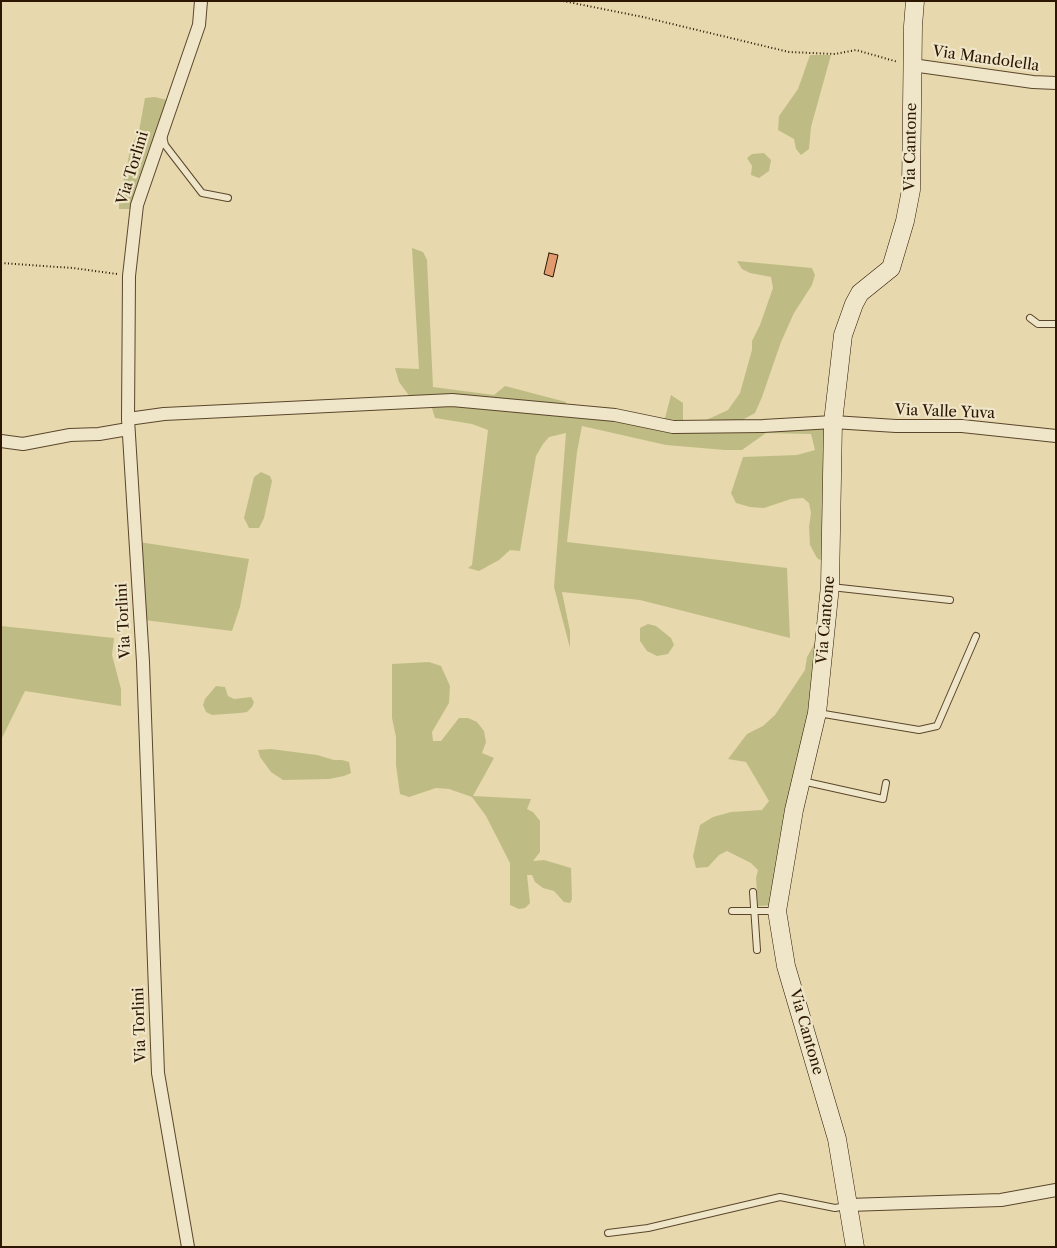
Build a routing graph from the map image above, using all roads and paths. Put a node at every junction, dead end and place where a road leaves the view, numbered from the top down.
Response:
1 (201, 1) edge
2 (563, 1) edge
3 (915, 1) edge
4 (912, 65) junction
5 (1056, 83) edge
6 (162, 131) junction
7 (228, 198) dead end
8 (1, 263) edge
9 (129, 276) junction
10 (1030, 318) dead end
11 (1056, 324) edge
12 (834, 422) junction
13 (128, 424) junction
14 (1056, 436) edge
15 (1, 441) edge
16 (830, 586) junction
17 (950, 600) dead end
18 (976, 636) dead end
19 (817, 713) junction
20 (801, 781) junction
21 (886, 784) dead end
22 (754, 892) dead end
23 (732, 911) dead end
24 (754, 911) junction
25 (777, 911) junction
26 (757, 950) dead end
27 (1056, 1190) edge
28 (848, 1206) junction
29 (608, 1233) dead end
30 (188, 1247) edge
31 (854, 1247) edge

1 - 6 street, Via Torlini
2 - 4 path
3 - 4 main road, Via Cantone
4 - 5 street, Via Mandolella
4 - 12 main road, Via Cantone
6 - 7 lane
6 - 9 street, Via Torlini
8 - 9 path
9 - 13 street, Via Torlini
10 - 11 lane
12 - 13 street, Via Valle Yuva
12 - 14 street, Via Valle Yuva
12 - 16 main road, Via Cantone
13 - 15 street, Via Valle Yuva
13 - 30 street, Via Torlini
16 - 17 lane
16 - 19 main road, Via Cantone
18 - 19 lane
19 - 20 main road, Via Cantone
20 - 21 lane
20 - 25 main road, Via Cantone
22 - 24 lane
23 - 24 lane
24 - 25 lane
24 - 26 lane
25 - 28 main road, Via Cantone
27 - 28 street
28 - 29 lane
28 - 31 main road, Via Cantone

